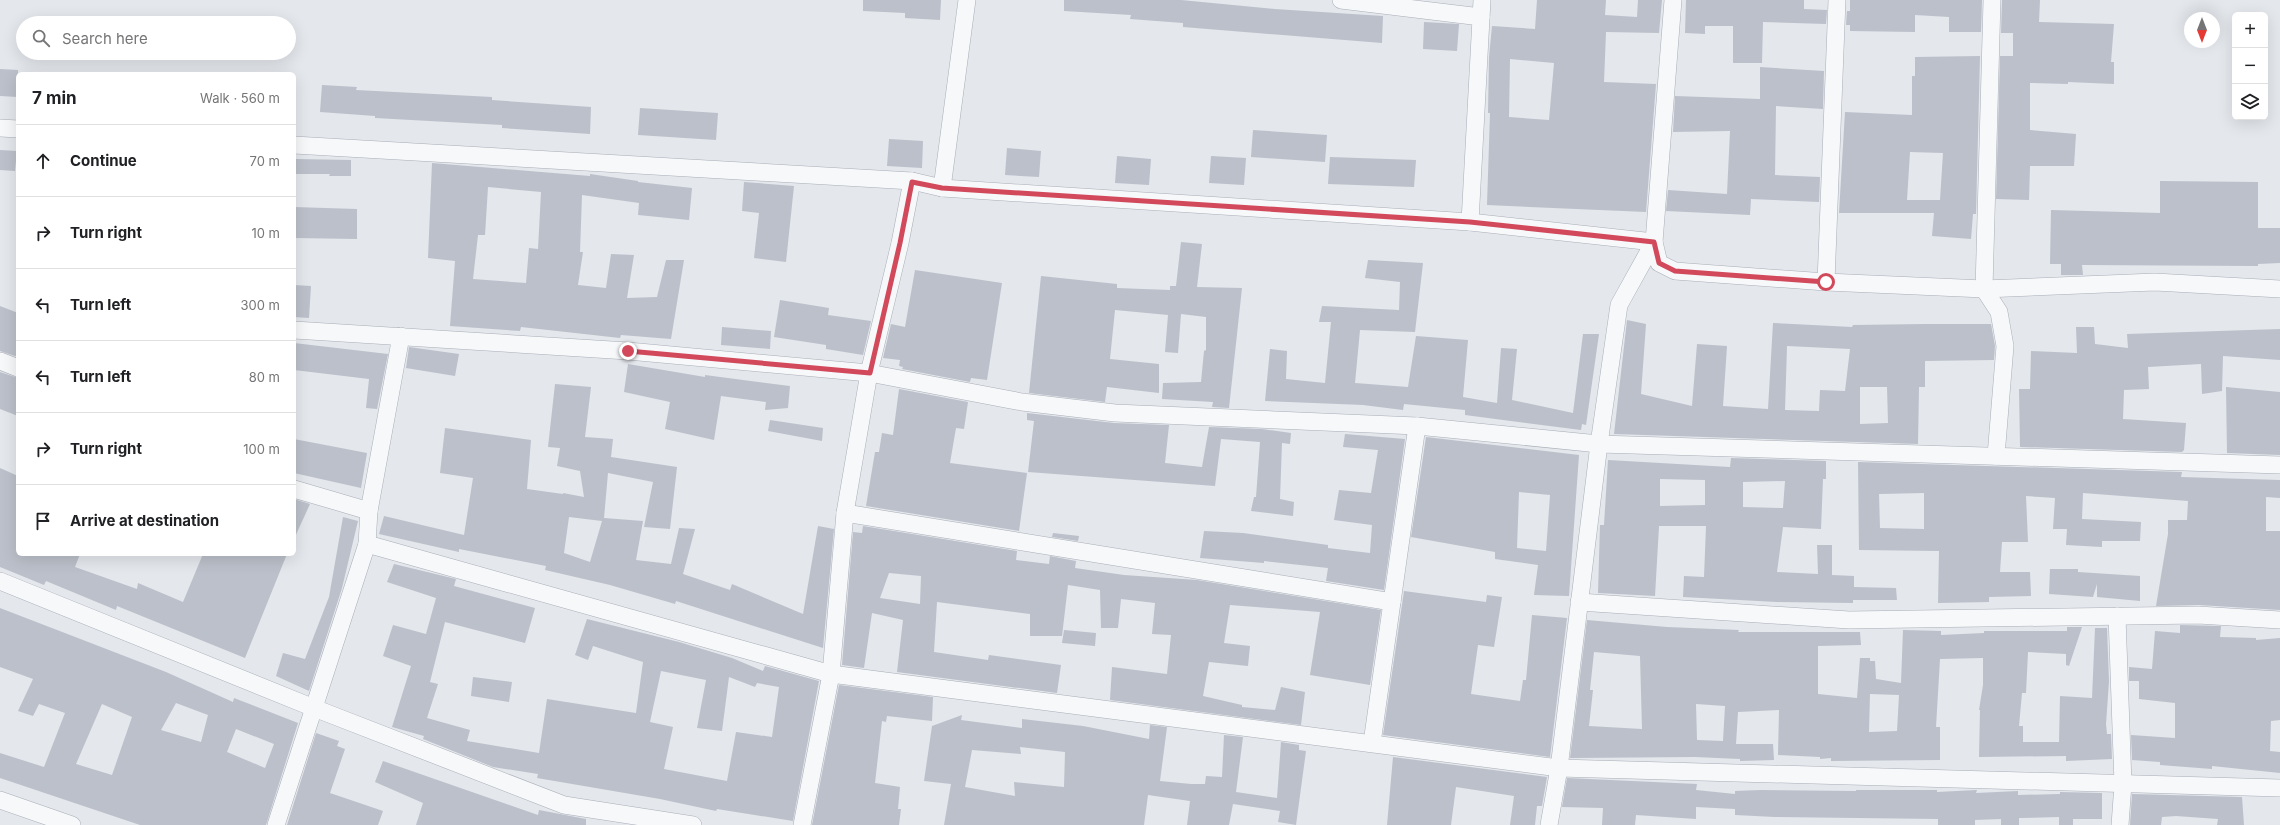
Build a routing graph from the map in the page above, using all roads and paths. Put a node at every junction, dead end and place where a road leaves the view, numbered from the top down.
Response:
1 (967, 0) edge
2 (1341, 0) edge
3 (1673, 0) edge
4 (1837, 0) edge
5 (1992, 0) edge
6 (1481, 8) edge
7 (0, 128) edge
8 (16, 129) edge
9 (296, 145) edge
10 (912, 182) junction
11 (942, 188) junction
12 (1470, 222) junction
13 (1654, 242) junction
14 (1826, 282) junction
15 (1984, 289) junction
16 (2280, 289) edge
17 (296, 330) edge
18 (401, 336) junction
19 (0, 361) edge
20 (16, 367) edge
21 (870, 373) junction
22 (1416, 426) junction
23 (1598, 444) junction
24 (1996, 456) junction
25 (2280, 465) edge
26 (296, 489) edge
27 (369, 511) junction
28 (845, 513) junction
29 (367, 544) junction
30 (0, 580) edge
31 (1392, 602) junction
32 (1579, 602) junction
33 (2117, 616) junction
34 (2280, 620) edge
35 (831, 674) junction
36 (314, 708) junction
37 (1372, 743) junction
38 (1559, 768) junction
39 (2123, 784) junction
40 (2280, 788) edge
41 (0, 800) edge
42 (72, 825) edge
43 (276, 825) edge
44 (693, 825) edge
45 (802, 825) edge
46 (1549, 825) edge
47 (2120, 825) edge

1 - 11 street
2 - 6 street
3 - 13 street
4 - 14 street
5 - 15 street
6 - 12 street
7 - 8 street
9 - 10 street
10 - 11 street
10 - 21 street
11 - 12 street
12 - 13 street
13 - 14 street
13 - 23 street
14 - 15 street
15 - 16 street
15 - 24 street
17 - 18 street
18 - 21 street
18 - 27 street
19 - 20 street
21 - 22 street
21 - 28 street
22 - 23 street
22 - 31 street
23 - 24 street
23 - 32 street
24 - 25 street
26 - 27 street
27 - 29 street
28 - 31 street
28 - 35 street
29 - 35 street
29 - 36 street
30 - 36 street
31 - 37 street
32 - 33 street
32 - 38 street
33 - 34 street
33 - 39 street
35 - 37 street
35 - 45 street
36 - 43 street
36 - 44 street
37 - 38 street
38 - 39 street
38 - 46 street
39 - 40 street
39 - 47 street
41 - 42 street

